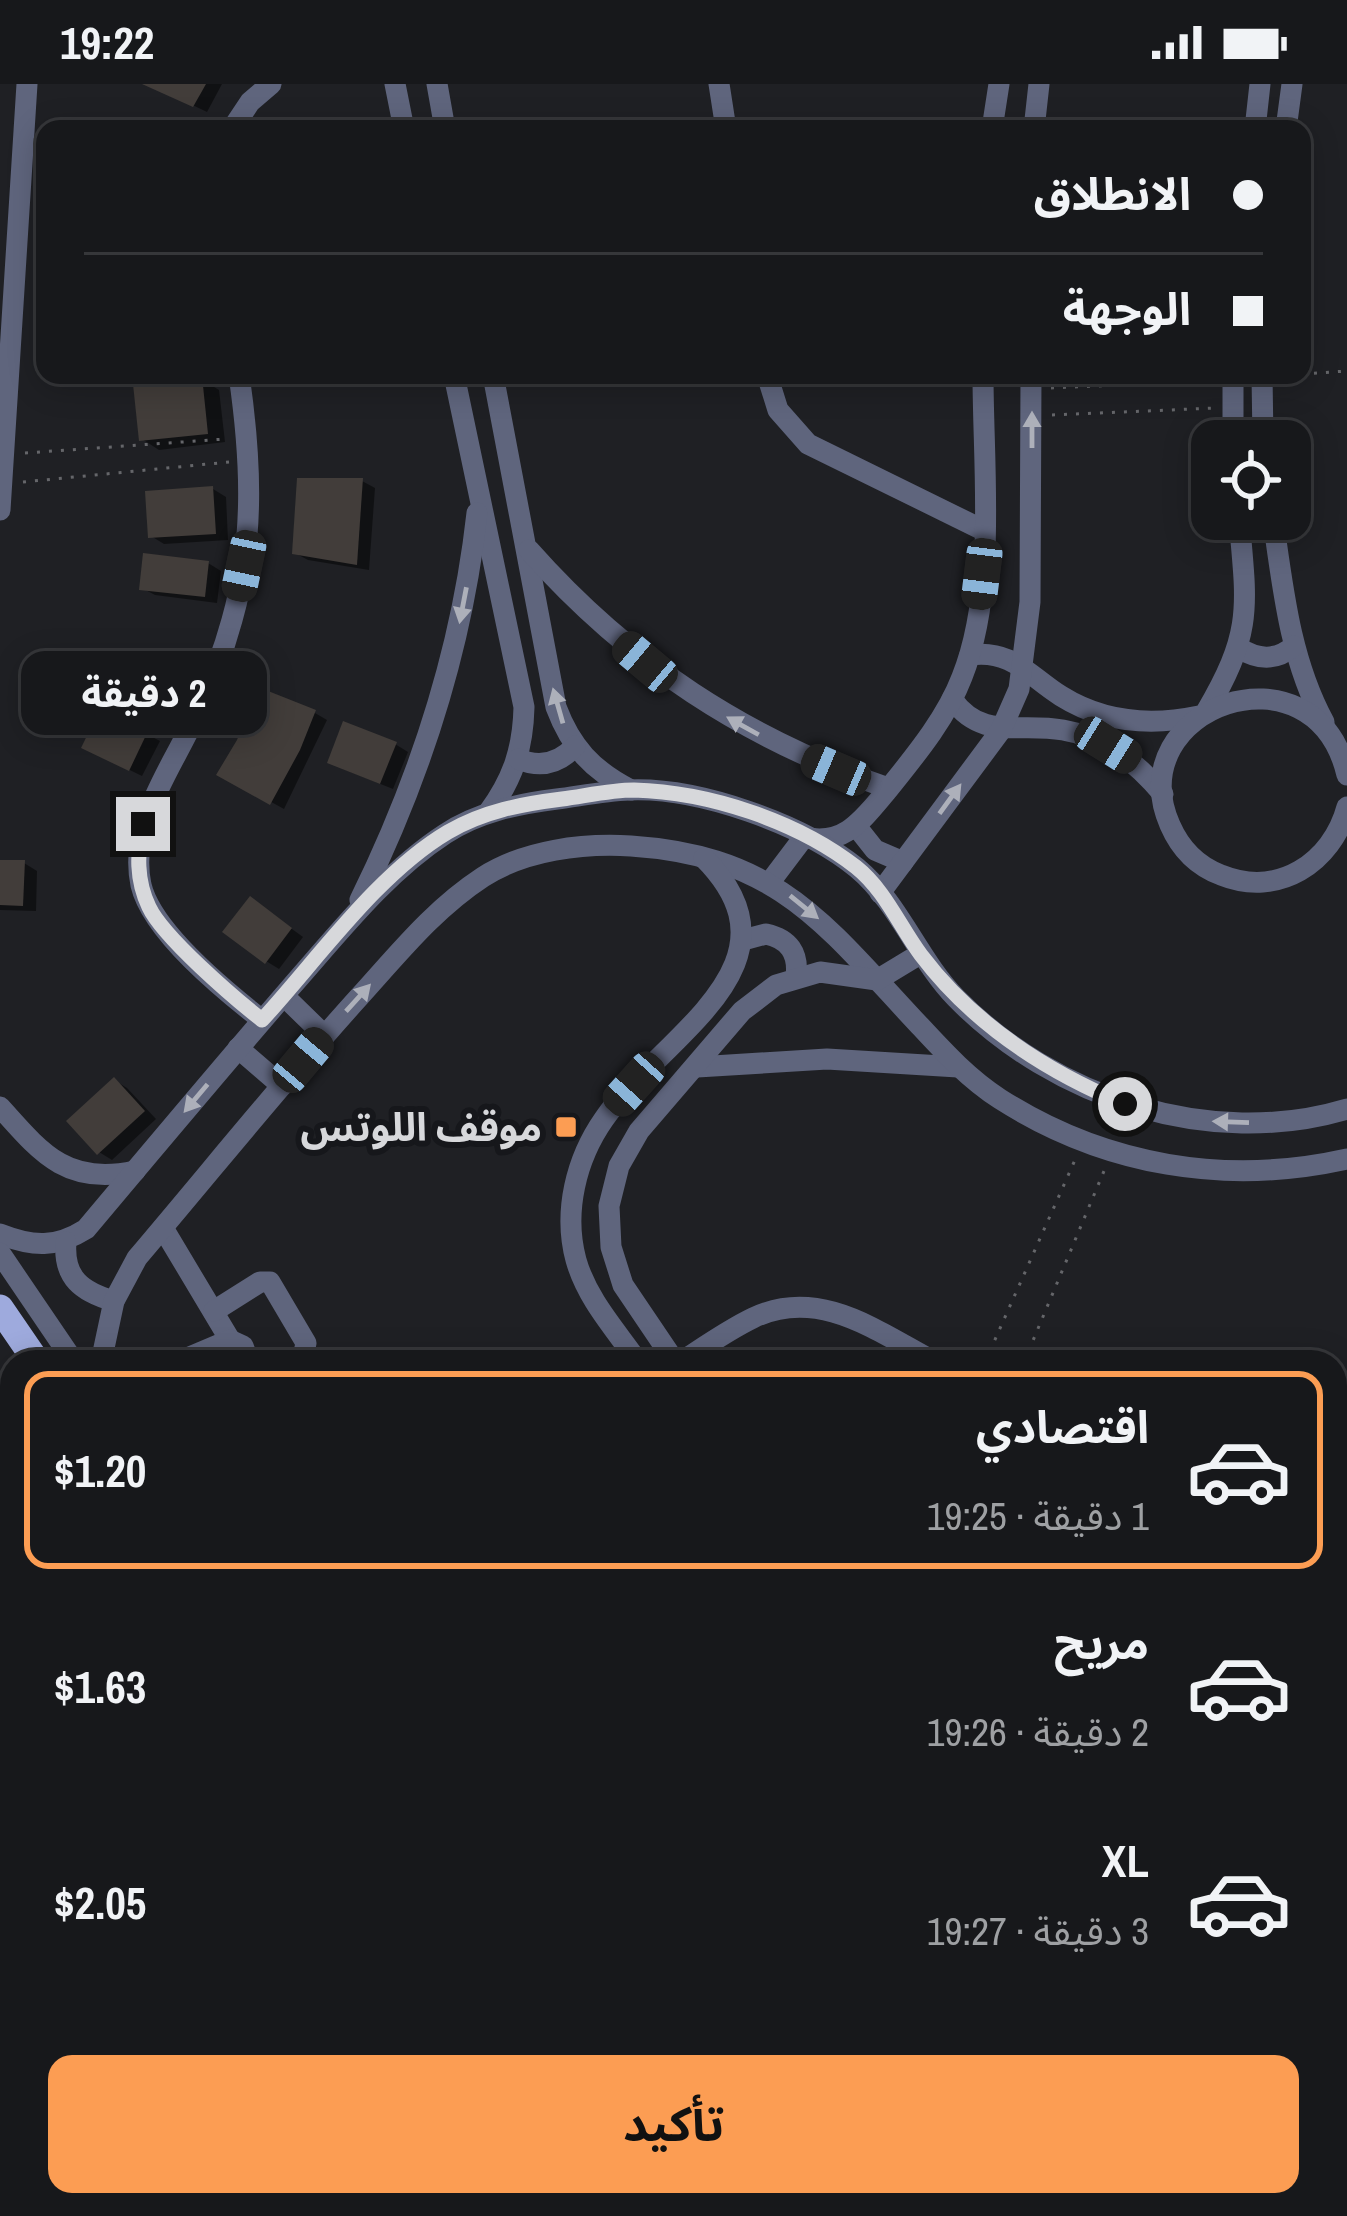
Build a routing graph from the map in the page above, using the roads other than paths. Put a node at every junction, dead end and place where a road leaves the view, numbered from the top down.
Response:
1 (27, 84) edge
2 (271, 84) edge
3 (395, 84) edge
4 (437, 84) edge
5 (719, 84) edge
6 (999, 84) edge
7 (1039, 84) edge
8 (1260, 84) edge
9 (1292, 84) edge
10 (238, 120) edge
11 (402, 120) edge
12 (443, 120) edge
13 (725, 120) edge
14 (993, 120) edge
15 (1035, 120) edge
16 (1256, 120) edge
17 (1287, 120) edge
18 (11, 161) edge
19 (240, 384) edge
20 (456, 384) edge
21 (495, 384) edge
22 (770, 384) edge
23 (983, 384) edge
24 (1031, 384) edge
25 (1233, 384) edge
26 (1262, 384) edge
27 (1233, 420) edge
28 (1263, 420) edge
29 (480, 489) junction
30 (0, 510) edge
31 (983, 530) junction
32 (1241, 540) edge
33 (1276, 540) edge
34 (527, 548) junction
35 (1294, 646) junction
36 (1239, 648) junction
37 (970, 655) junction
38 (1023, 665) junction
39 (952, 699) junction
40 (1203, 714) junction
41 (1000, 730) junction
42 (1333, 739) junction
43 (574, 746) junction
44 (518, 759) junction
45 (1347, 775) edge
46 (888, 788) junction
47 (632, 790) junction
48 (1163, 794) junction
49 (1347, 807) edge
50 (488, 813) junction
51 (856, 826) junction
52 (804, 837) junction
53 (701, 855) junction
54 (903, 862) junction
55 (770, 882) junction
56 (880, 893) junction
57 (350, 919) junction
58 (743, 940) junction
59 (920, 954) junction
60 (796, 976) junction
61 (877, 980) junction
62 (284, 996) junction
63 (262, 1020) junction
64 (324, 1035) junction
65 (238, 1048) junction
66 (697, 1067) junction
67 (958, 1067) junction
68 (282, 1086) junction
69 (0, 1107) edge
70 (1347, 1109) edge
71 (1347, 1159) edge
72 (135, 1171) junction
73 (163, 1228) junction
74 (0, 1234) edge
75 (65, 1242) junction
76 (0, 1253) edge
77 (114, 1301) junction
78 (0, 1308) edge
79 (214, 1311) junction
80 (230, 1340) junction
81 (29, 1350) edge
82 (66, 1350) edge
83 (104, 1350) edge
84 (206, 1350) edge
85 (244, 1350) edge
86 (305, 1350) edge
87 (629, 1350) edge
88 (669, 1350) edge
89 (698, 1350) edge
90 (912, 1350) edge

1 - 18 street
2 - 10 street
3 - 11 street
4 - 12 street
5 - 13 street
6 - 14 street
7 - 15 street
8 - 16 street
9 - 17 street
18 - 30 street
19 - 63 street
20 - 29 street
21 - 34 street
22 - 31 street
23 - 31 street
38 -> 24 street
25 - 27 street
26 - 28 street
29 - 44 street
29 -> 57 street
31 - 37 street
32 - 36 street
33 - 35 street
43 -> 34 street
46 -> 34 street
35 - 36 street
35 - 42 street
36 - 40 street
37 - 38 street
37 - 39 street
38 - 40 street
38 - 41 street
39 - 41 street
39 - 46 street
40 - 42 street
40 - 48 street
41 - 48 street
54 -> 41 street
42 - 45 street
43 - 44 street
43 - 47 street
44 - 50 street
46 - 51 street
47 - 50 street
47 - 52 street
48 - 49 street
50 - 57 street
51 - 52 street
51 - 54 street
52 - 55 street
52 - 56 street
53 - 55 street
53 - 58 street
64 -> 53 street
54 - 56 street
55 -> 61 street
56 - 59 street
57 - 62 street
58 - 60 street
58 - 87 street
59 - 61 street
70 -> 59 street
60 - 61 street
60 - 66 street
61 - 67 street
62 - 63 street
62 - 64 street
63 - 65 street
64 - 68 street
65 - 68 street
65 -> 72 street
66 - 67 street
66 - 88 street
67 - 71 street
68 - 73 street
69 - 72 street
72 - 75 street
73 - 77 street
73 - 79 street
74 - 75 street
75 - 77 street
76 - 82 street
77 - 83 street
78 - 81 main road
79 - 80 street
79 - 86 street
80 - 84 street
80 - 85 street
89 - 90 street

